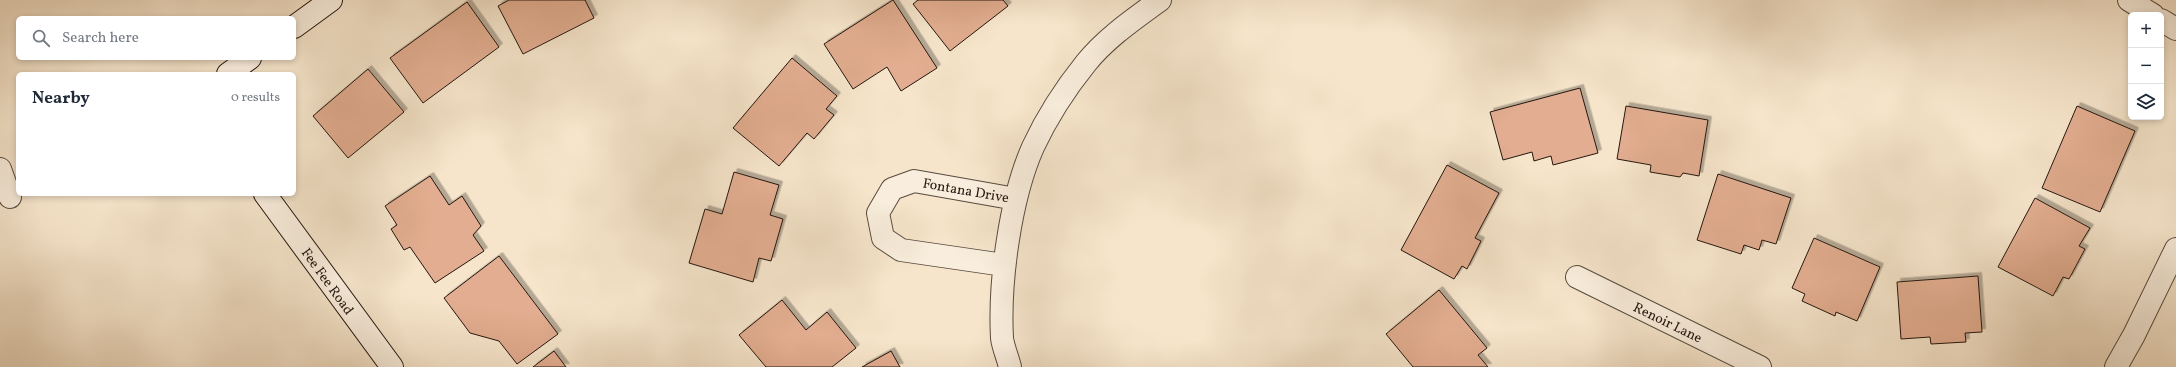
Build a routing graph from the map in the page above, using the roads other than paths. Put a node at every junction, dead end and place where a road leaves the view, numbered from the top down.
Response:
1 (331, 0) edge
2 (1160, 0) edge
3 (2129, 0) edge
4 (2148, 12) edge
5 (2164, 22) edge
6 (296, 25) edge
7 (2176, 29) edge
8 (247, 60) edge
9 (231, 72) edge
10 (0, 169) edge
11 (266, 196) edge
12 (9, 197) edge
13 (1016, 199) junction
14 (2176, 249) edge
15 (1004, 265) junction
16 (1577, 277) dead end
17 (392, 367) edge
18 (1010, 367) edge
19 (1760, 367) edge
20 (2116, 367) edge

1 - 6 street
2 - 13 street, Fontana Drive
3 - 4 street
5 - 7 street
8 - 9 street
10 - 12 street
11 - 17 street, Fee Fee Road
13 - 15 street
13 - 15 street, Fontana Drive
14 - 20 street
15 - 18 street
16 - 19 street, Renoir Lane

